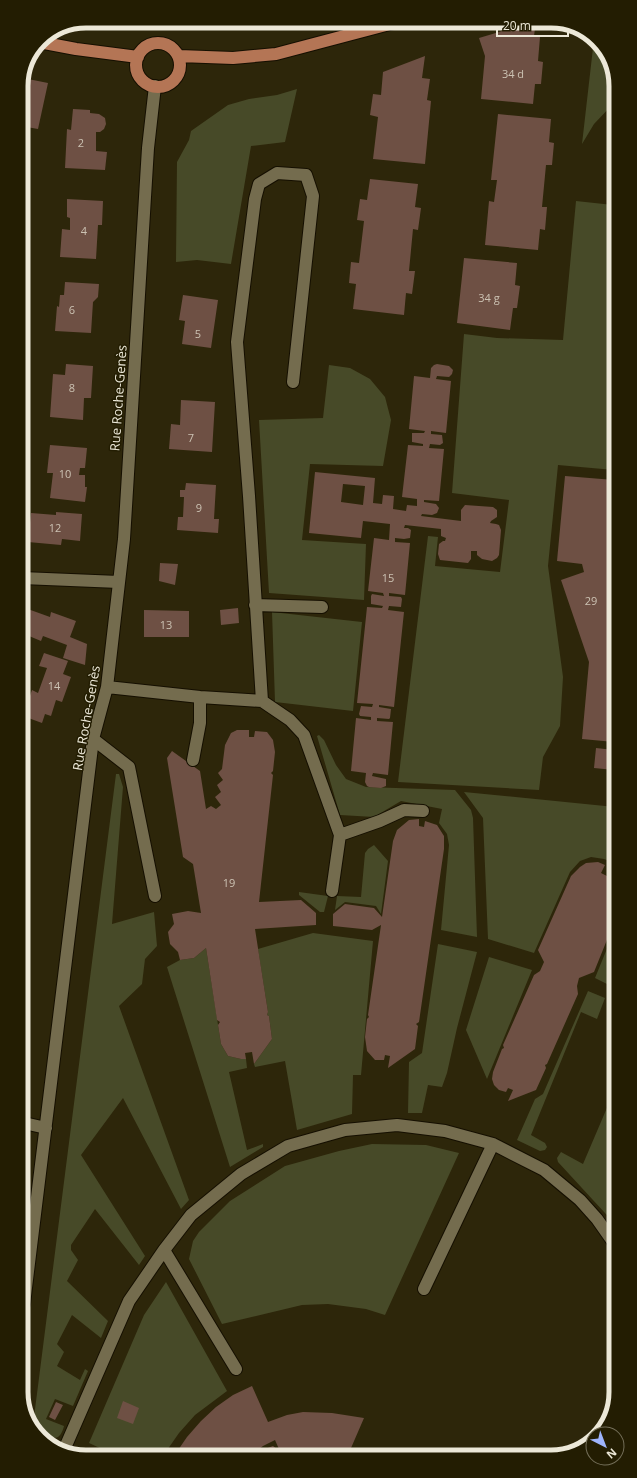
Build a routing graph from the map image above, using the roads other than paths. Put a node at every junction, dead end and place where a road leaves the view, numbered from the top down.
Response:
1 (374, 28) edge
2 (47, 43) edge
3 (179, 56) junction
4 (138, 57) junction
5 (155, 86) junction
6 (293, 382) dead end
7 (28, 578) edge
8 (119, 582) junction
9 (255, 605) junction
10 (322, 607) dead end
11 (107, 687) junction
12 (200, 696) junction
13 (262, 701) junction
14 (94, 739) junction
15 (193, 760) dead end
16 (423, 811) dead end
17 (340, 835) junction
18 (332, 891) dead end
19 (154, 896) dead end
20 (28, 1124) edge
21 (46, 1128) junction
22 (493, 1144) junction
23 (609, 1236) edge
24 (164, 1250) junction
25 (28, 1272) edge
26 (424, 1289) dead end
27 (236, 1369) dead end
28 (66, 1446) edge

1 - 3 main road
2 - 4 main road
3 - 4 main road
3 - 5 main road
4 - 5 main road
5 - 8 street, Rue Roche-Genès
6 - 9 street
7 - 8 street
8 - 11 street, Rue Roche-Genès
9 - 10 street
9 - 13 street
11 - 12 street
11 - 14 street, Rue Roche-Genès
12 - 13 street
12 - 15 street
13 - 17 street
14 - 19 street
14 - 21 street, Rue Roche-Genès
16 - 17 street
17 - 18 street
20 - 21 street
21 - 25 street, Rue Roche-Genès
22 - 23 street
22 - 24 street
22 - 26 street
24 - 27 street
24 - 28 street

